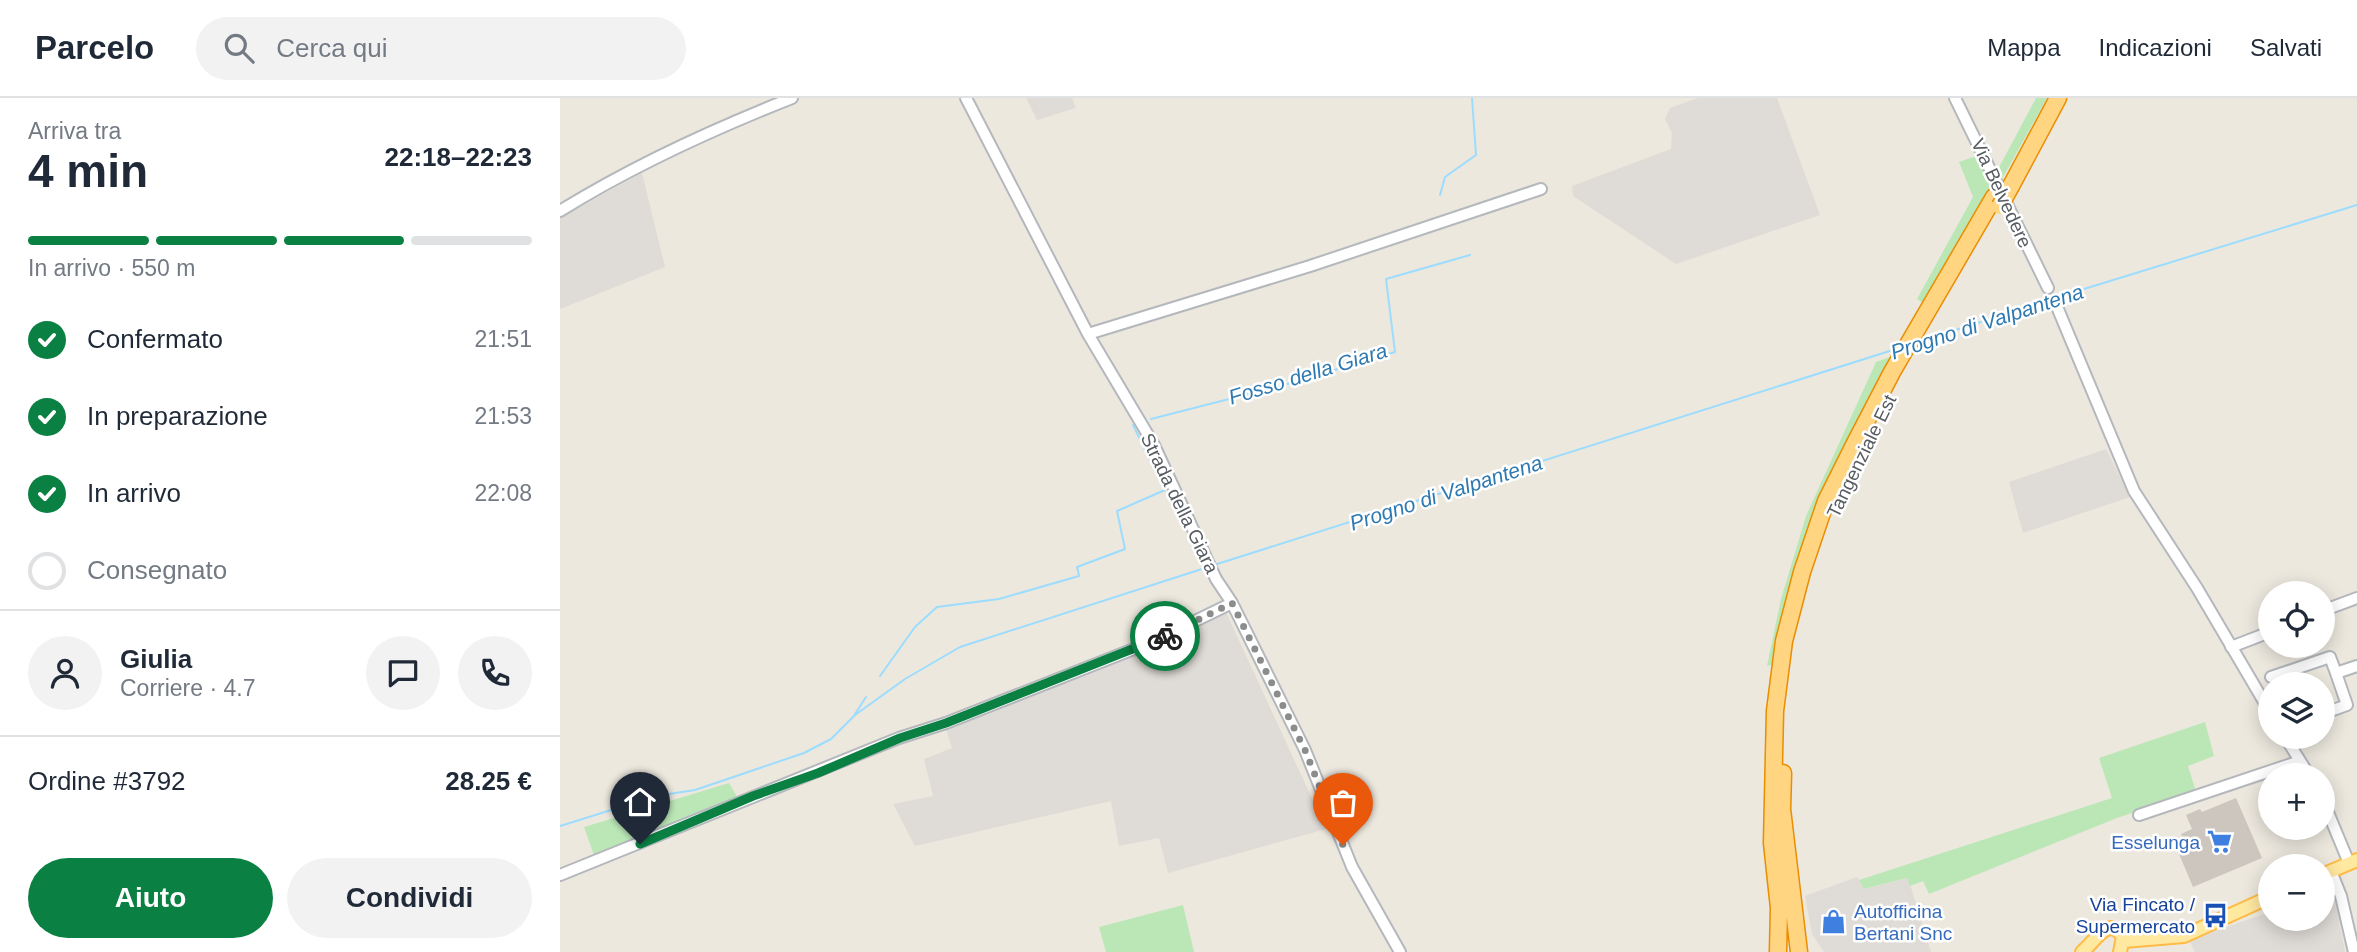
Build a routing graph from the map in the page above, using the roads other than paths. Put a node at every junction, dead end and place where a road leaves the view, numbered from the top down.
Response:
1 (792, 98) edge
2 (966, 98) edge
3 (1955, 98) edge
4 (2047, 98) edge
5 (2058, 98) edge
6 (2008, 183) junction
7 (1541, 189) dead end
8 (560, 211) edge
9 (2048, 288) dead end
10 (2056, 304) dead end
11 (1088, 334) junction
12 (2357, 598) edge
13 (1232, 603) junction
14 (2335, 606) edge
15 (2258, 637) edge
16 (2231, 647) junction
17 (2357, 666) edge
18 (2286, 672) edge
19 (2336, 673) junction
20 (2258, 692) edge
21 (2335, 709) edge
22 (2292, 749) edge
23 (2300, 761) joint
24 (1777, 802) junction
25 (2139, 815) dead end
26 (2335, 825) edge
27 (2353, 862) edge
28 (2335, 870) edge
29 (560, 875) edge
30 (2335, 886) edge
31 (2258, 902) edge
32 (2097, 937) junction
33 (2122, 947) edge
34 (1400, 952) edge
35 (1778, 952) edge
36 (1791, 952) edge
37 (1799, 952) edge
38 (1812, 952) edge
39 (2082, 952) edge
40 (2101, 952) edge
41 (2354, 952) edge

1 - 8 street
2 - 11 street, Strada della Giara
3 - 9 street, Via Belvedere
4 - 6 highway, Tangenziale Est
5 - 6 highway, Tangenziale Est
6 - 24 highway, Tangenziale Est, bridge
7 - 11 street
10 - 16 street
11 - 13 street, Strada della Giara
12 - 14 street
13 - 29 street
13 - 34 street, Strada della Giara
15 - 16 street
16 - 20 street
17 - 19 street
18 - 19 street
19 - 21 street
22 - 23 street
23 - 25 street
24 - 35 highway
24 - 36 highway
24 - 37 highway
24 - 38 highway
26 - 27 street
27 - 28 main road
30 - 41 street
31 - 33 main road
32 - 33 main road
32 - 39 main road
32 - 40 main road

